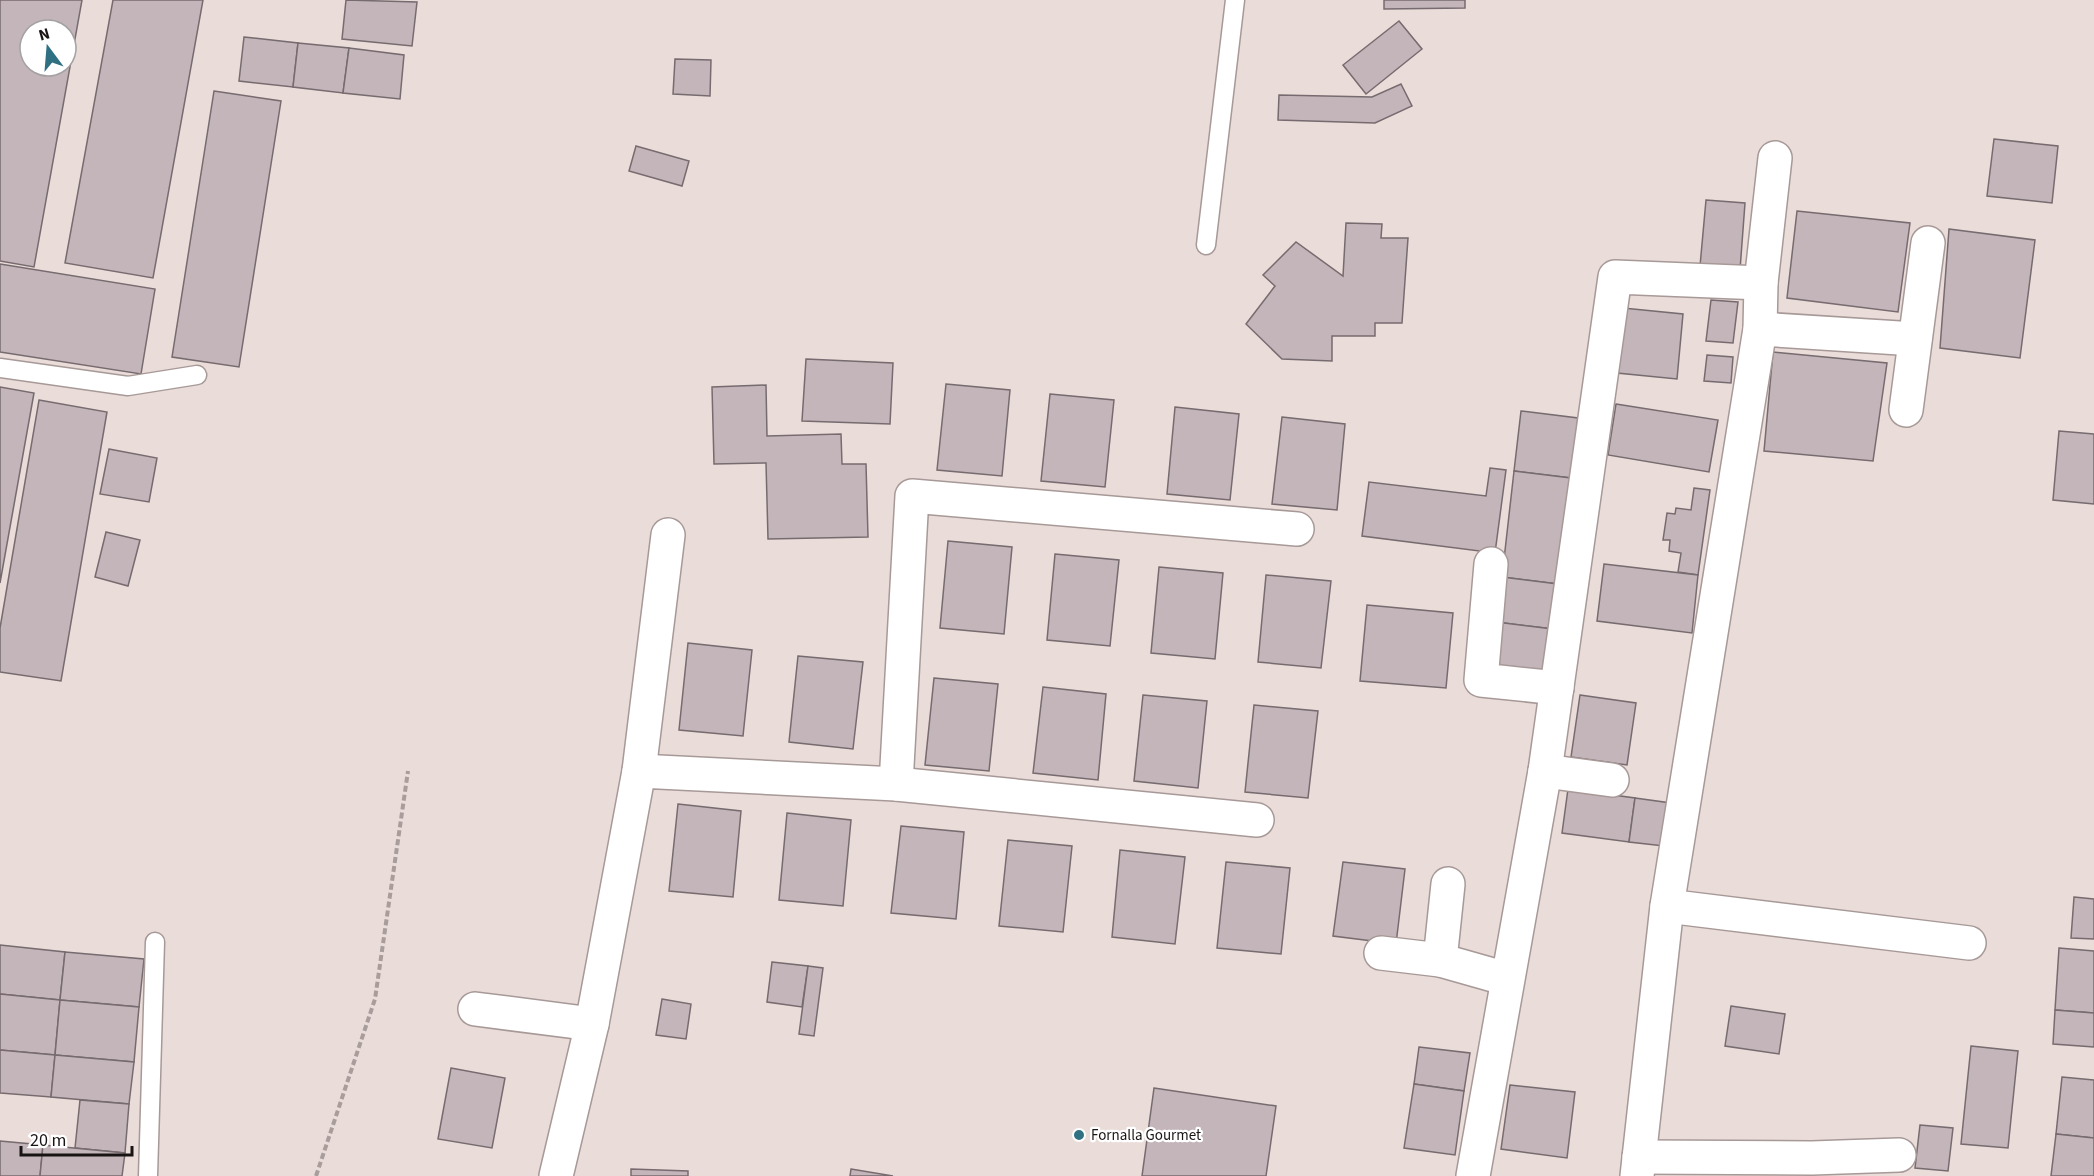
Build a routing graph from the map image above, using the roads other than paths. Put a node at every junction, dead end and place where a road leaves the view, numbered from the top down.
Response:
1 (1235, 0) edge
2 (1775, 158) dead end
3 (1928, 243) dead end
4 (1206, 245) dead end
5 (1761, 283) junction
6 (1760, 329) junction
7 (1915, 339) junction
8 (0, 368) edge
9 (197, 375) dead end
10 (1906, 410) dead end
11 (1298, 528) dead end
12 (668, 536) dead end
13 (1491, 564) dead end
14 (1557, 688) junction
15 (639, 771) junction
16 (1545, 771) junction
17 (1612, 780) dead end
18 (896, 784) junction
19 (1257, 820) dead end
20 (1448, 884) dead end
21 (1667, 906) junction
22 (155, 942) dead end
23 (1969, 943) dead end
24 (1381, 953) dead end
25 (1440, 960) junction
26 (1507, 979) junction
27 (475, 1009) dead end
28 (592, 1024) junction
29 (1899, 1155) dead end
30 (1638, 1167) edge
31 (148, 1176) edge
32 (556, 1176) edge
33 (1473, 1176) edge

1 - 4 lane
2 - 5 street
3 - 7 street
5 - 6 street
5 - 14 street
6 - 7 street
6 - 21 street
7 - 10 street
8 - 9 lane
11 - 18 street
12 - 15 street
13 - 14 street
14 - 16 street
15 - 18 street
15 - 28 street
16 - 17 street
16 - 26 street
18 - 19 street
20 - 25 street
21 - 23 street
21 - 30 street
22 - 31 lane
24 - 25 street
25 - 26 street
26 - 33 street
27 - 28 street
28 - 32 street
29 - 30 street

